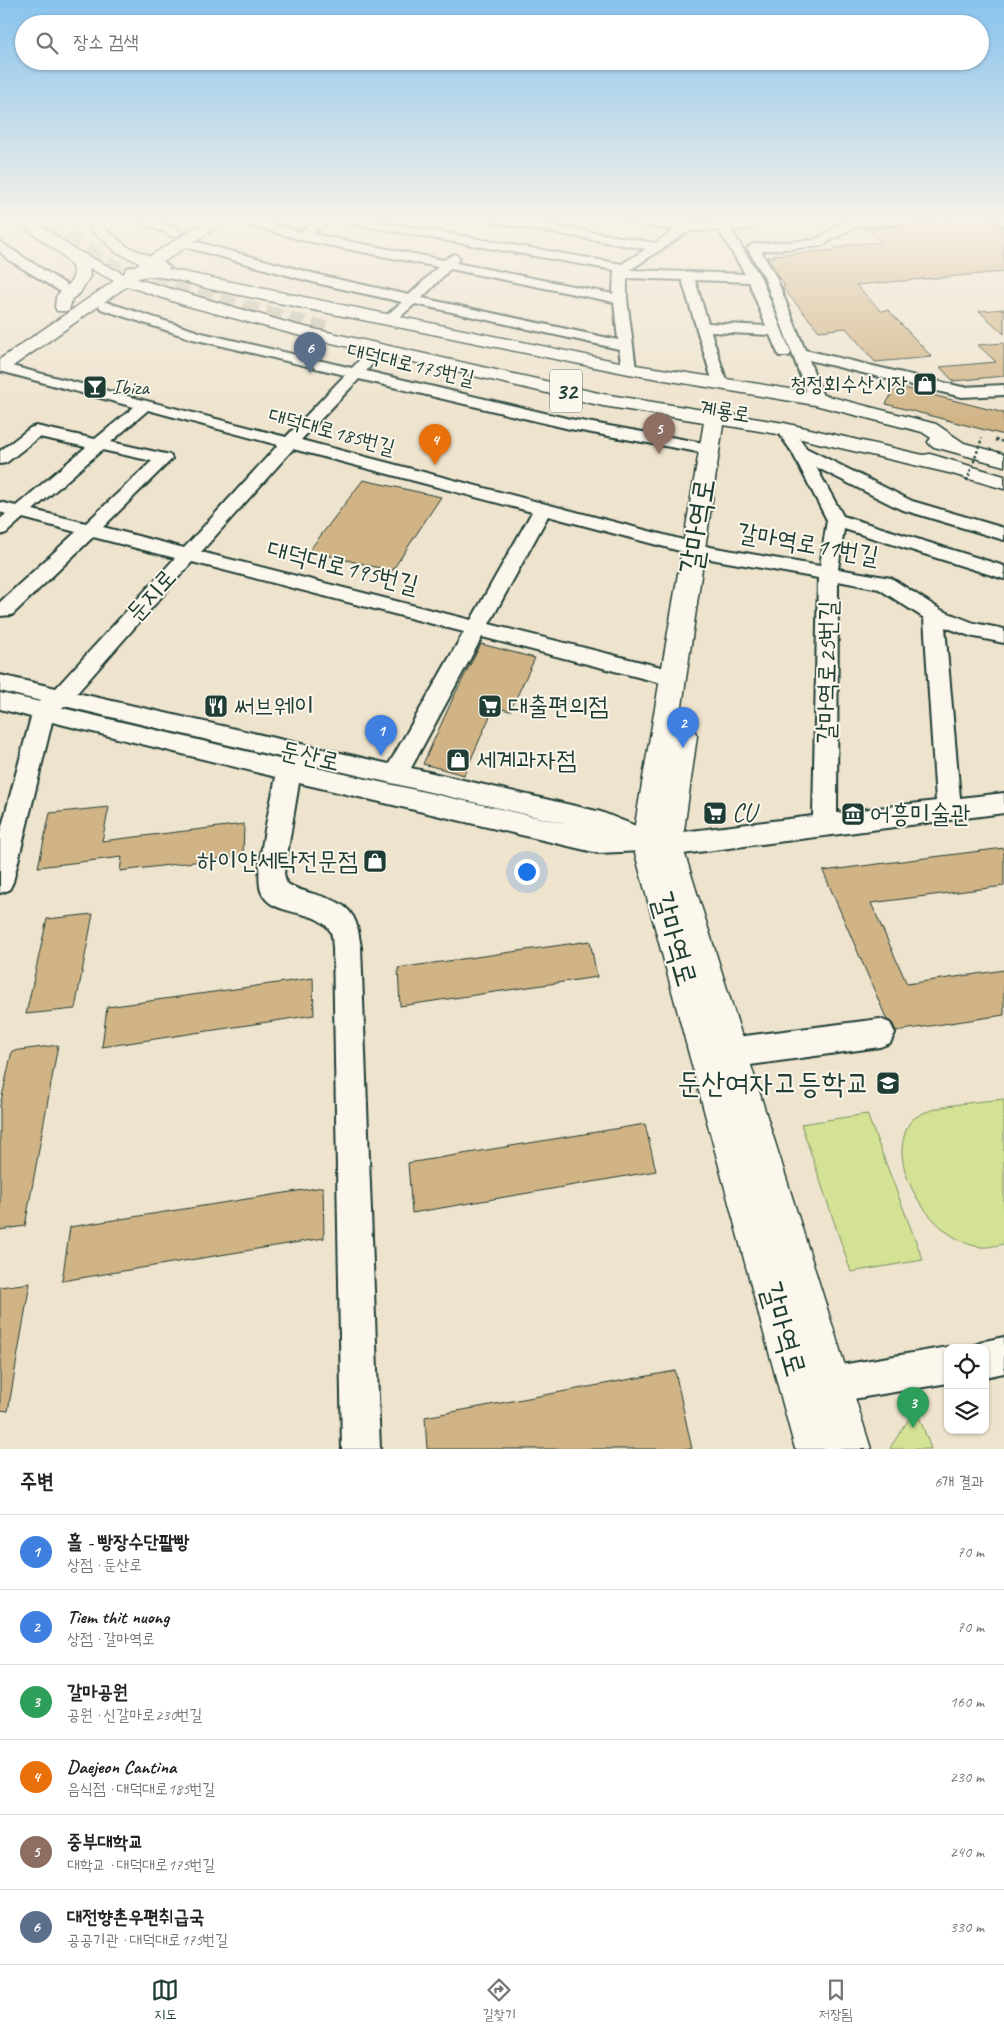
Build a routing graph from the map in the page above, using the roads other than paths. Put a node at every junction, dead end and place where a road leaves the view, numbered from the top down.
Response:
1 (47, 287) edge
2 (78, 287) edge
3 (94, 287) edge
4 (113, 287) edge
5 (144, 287) edge
6 (226, 287) edge
7 (231, 287) edge
8 (353, 287) edge
9 (425, 287) edge
10 (557, 287) edge
11 (620, 287) edge
12 (690, 287) edge
13 (757, 287) edge
14 (774, 287) edge
15 (260, 294) junction
16 (413, 299) junction
17 (620, 299) junction
18 (190, 301) junction
19 (69, 306) junction
20 (106, 306) junction
21 (332, 318) junction
22 (389, 319) junction
23 (703, 327) junction
24 (293, 329) junction
25 (775, 330) junction
26 (626, 346) junction
27 (379, 349) junction
28 (799, 353) junction
29 (0, 361) edge
30 (629, 369) junction
31 (355, 372) junction
32 (719, 383) junction
33 (1004, 390) edge
34 (808, 397) junction
35 (145, 405) junction
36 (722, 419) junction
37 (784, 429) junction
38 (289, 442) junction
39 (98, 444) junction
40 (956, 447) junction
41 (709, 449) junction
42 (800, 452) junction
43 (0, 459) edge
44 (1004, 460) edge
45 (946, 466) junction
46 (1004, 483) edge
47 (0, 507) edge
48 (544, 509) junction
49 (19, 512) junction
50 (836, 520) junction
51 (981, 528) junction
52 (0, 529) edge
53 (89, 530) junction
54 (1004, 534) edge
55 (702, 551) junction
56 (187, 555) junction
57 (966, 561) junction
58 (1004, 573) edge
59 (828, 574) junction
60 (0, 609) edge
61 (934, 615) junction
62 (477, 628) junction
63 (1004, 636) edge
64 (673, 678) junction
65 (0, 683) edge
66 (0, 701) edge
67 (52, 704) junction
68 (294, 762) junction
69 (395, 775) junction
70 (1004, 803) edge
71 (949, 810) junction
72 (825, 824) junction
73 (657, 844) junction
74 (0, 882) edge
75 (880, 1033) dead end
76 (729, 1053) junction
77 (1004, 1356) edge
78 (989, 1358) edge
79 (944, 1366) edge
80 (828, 1385) junction
81 (361, 1449) edge
82 (818, 1449) edge
83 (848, 1449) edge

1 - 19 street
2 - 19 main road
3 - 19 main road
4 - 19 main road
5 - 18 main road, 32
6 - 15 main road
7 - 15 main road, 32
8 - 16 street
9 - 16 street
10 - 17 street
11 - 17 street
12 - 23 street, 계룡로
13 - 25 street
14 - 28 street
15 - 21 main road, 32
16 - 22 street
16 - 26 street
17 - 26 street
18 - 20 main road
18 - 24 main road, 32
19 - 20 main road
19 - 29 main road
20 - 31 street, 대덕대로175번길
21 - 22 main road, 32
21 - 24 main road
21 - 40 main road, 계룡로 / 32
21 - 45 main road, 계룡로 / 32
22 - 30 main road, 32
23 - 25 street
23 - 32 street, 계룡로
24 - 27 main road, 32
25 - 34 street
26 - 30 street
27 - 31 street, 둔지로
27 - 36 main road, 32
28 - 33 street
28 - 34 street
29 - 35 street, 대덕대로185번길
30 - 32 main road, 32
31 - 38 street, 둔지로
31 - 41 street, 대덕대로175번길
32 - 34 main road, 32
34 - 40 main road, 32
35 - 38 street, 대덕대로185번길
35 - 39 street
36 - 37 main road, 32
36 - 41 main road, 갈마역로
36 - 55 main road, 갈마역로
37 - 42 street
37 - 45 main road, 32
38 - 48 street, 대덕대로185번길
38 - 56 street, 둔지로
39 - 43 street
39 - 49 street
39 - 53 street
40 - 44 main road, 계룡로 / 32
41 - 55 main road, 갈마역로
42 - 50 street
42 - 51 street
45 - 46 main road, 계룡로 / 32
47 - 49 street, 대덕대로195번길
48 - 55 street, 대덕대로185번길
48 - 62 street
49 - 52 street
49 - 53 street, 대덕대로195번길
50 - 57 street
50 - 59 street, 갈마역로25번길
51 - 54 street
51 - 57 street
53 - 56 street, 대덕대로195번길
53 - 60 street
55 - 59 street, 갈마역로11번길
55 - 64 main road, 갈마역로
55 - 73 main road, 갈마역로
56 - 62 street, 대덕대로195번길
56 - 67 street, 둔지로
57 - 58 street
59 - 61 street, 갈마역로11번길
59 - 72 street, 갈마역로25번길
61 - 63 street, 갈마역로11번길
61 - 71 street
62 - 64 street, 대덕대로195번길
62 - 69 street
64 - 73 main road, 갈마역로
65 - 67 street, 둔산로
66 - 67 street, 둔산로
67 - 68 street, 둔산로
67 - 74 street, 둔지로
68 - 69 street, 둔산로
68 - 73 street, 둔산로
68 - 81 street
69 - 73 street, 둔산로
70 - 71 street
71 - 72 street
72 - 73 street
73 - 76 main road, 갈마역로
73 - 82 main road, 갈마역로
75 - 76 street
76 - 80 main road, 갈마역로
77 - 78 street
79 - 80 street
80 - 83 main road, 갈마역로

